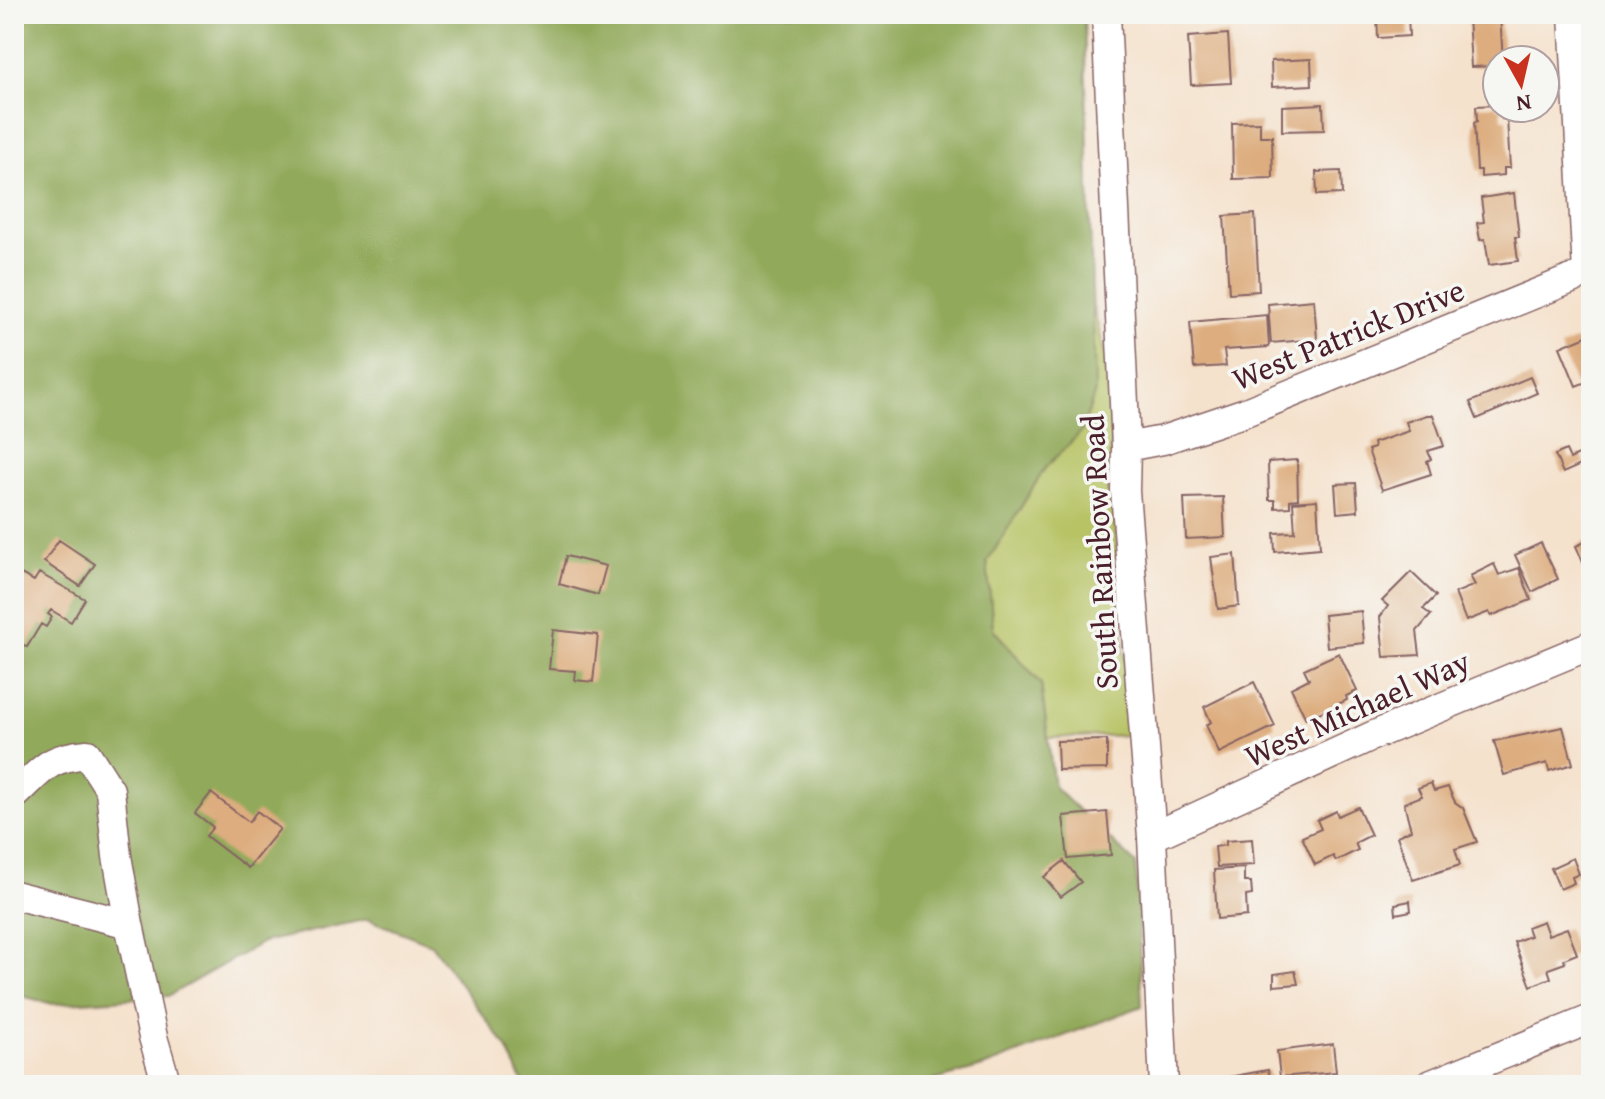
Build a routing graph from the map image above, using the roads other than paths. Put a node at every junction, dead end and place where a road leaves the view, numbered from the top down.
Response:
1 (1106, 14) edge
2 (1573, 14) edge
3 (1589, 272) edge
4 (1126, 447) junction
5 (1591, 645) edge
6 (14, 796) edge
7 (1152, 837) junction
8 (14, 895) edge
9 (129, 924) junction
10 (1591, 1019) edge
11 (167, 1085) edge
12 (1164, 1085) edge
13 (1429, 1085) edge

1 - 4 street, South Rainbow Road
2 - 3 street
3 - 4 street, West Patrick Drive
4 - 7 street, South Rainbow Road
5 - 7 street, West Michael Way
6 - 9 street
7 - 12 street, South Rainbow Road
8 - 9 street
9 - 11 street
10 - 13 street

